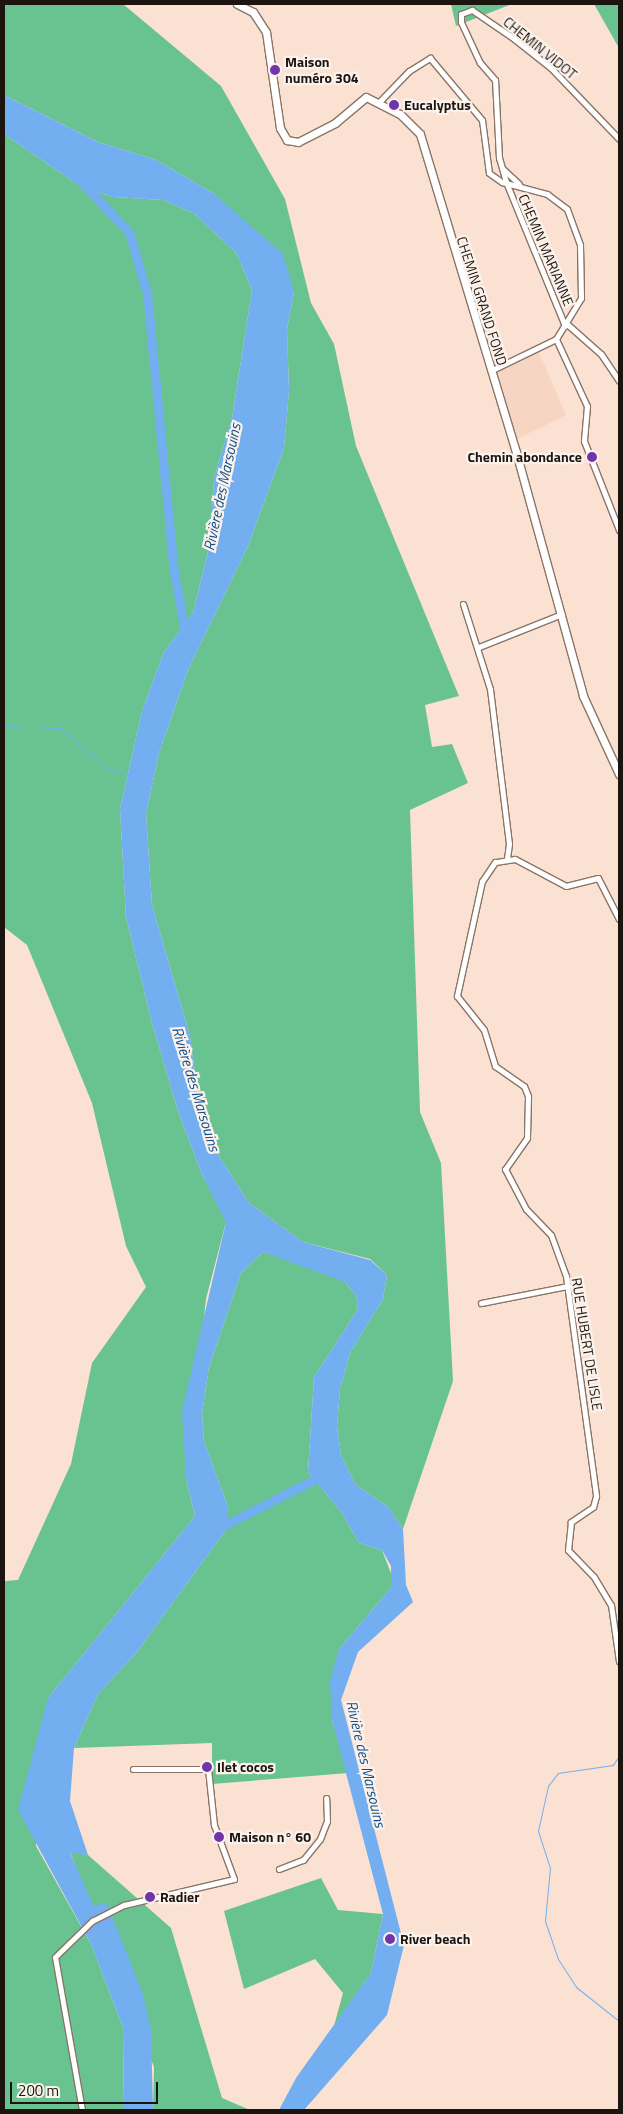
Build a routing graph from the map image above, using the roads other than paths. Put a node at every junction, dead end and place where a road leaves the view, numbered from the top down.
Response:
1 (237, 4) edge
2 (380, 101) junction
3 (619, 139) edge
4 (501, 165) junction
5 (506, 182) junction
6 (521, 185) junction
7 (566, 325) junction
8 (556, 339) junction
9 (492, 370) junction
10 (619, 381) edge
11 (619, 530) edge
12 (463, 604) dead end
13 (562, 614) junction
14 (479, 647) junction
15 (619, 774) edge
16 (507, 858) junction
17 (619, 919) edge
18 (568, 1286) junction
19 (481, 1303) dead end
20 (619, 1661) edge
21 (133, 1769) dead end
22 (326, 1798) dead end
23 (279, 1869) dead end
24 (82, 2110) edge

1 - 2 street
2 - 5 street
2 - 9 street, CHEMIN GRAND FOND
3 - 4 street, CHEMIN VIDOT
4 - 5 street, CHEMIN VIDOT
4 - 6 street
5 - 6 street
5 - 7 street, CHEMIN MARIANNE
6 - 7 street
7 - 8 street
7 - 10 street
8 - 9 street
8 - 11 street
9 - 13 street, CHEMIN GRAND FOND
12 - 14 street
13 - 14 street
13 - 15 street, CHEMIN GRAND FOND
14 - 16 street
16 - 17 street
16 - 18 street, RUE HUBERT DE LISLE
18 - 19 street
18 - 20 street, RUE HUBERT DE LISLE
21 - 24 street
22 - 23 street

